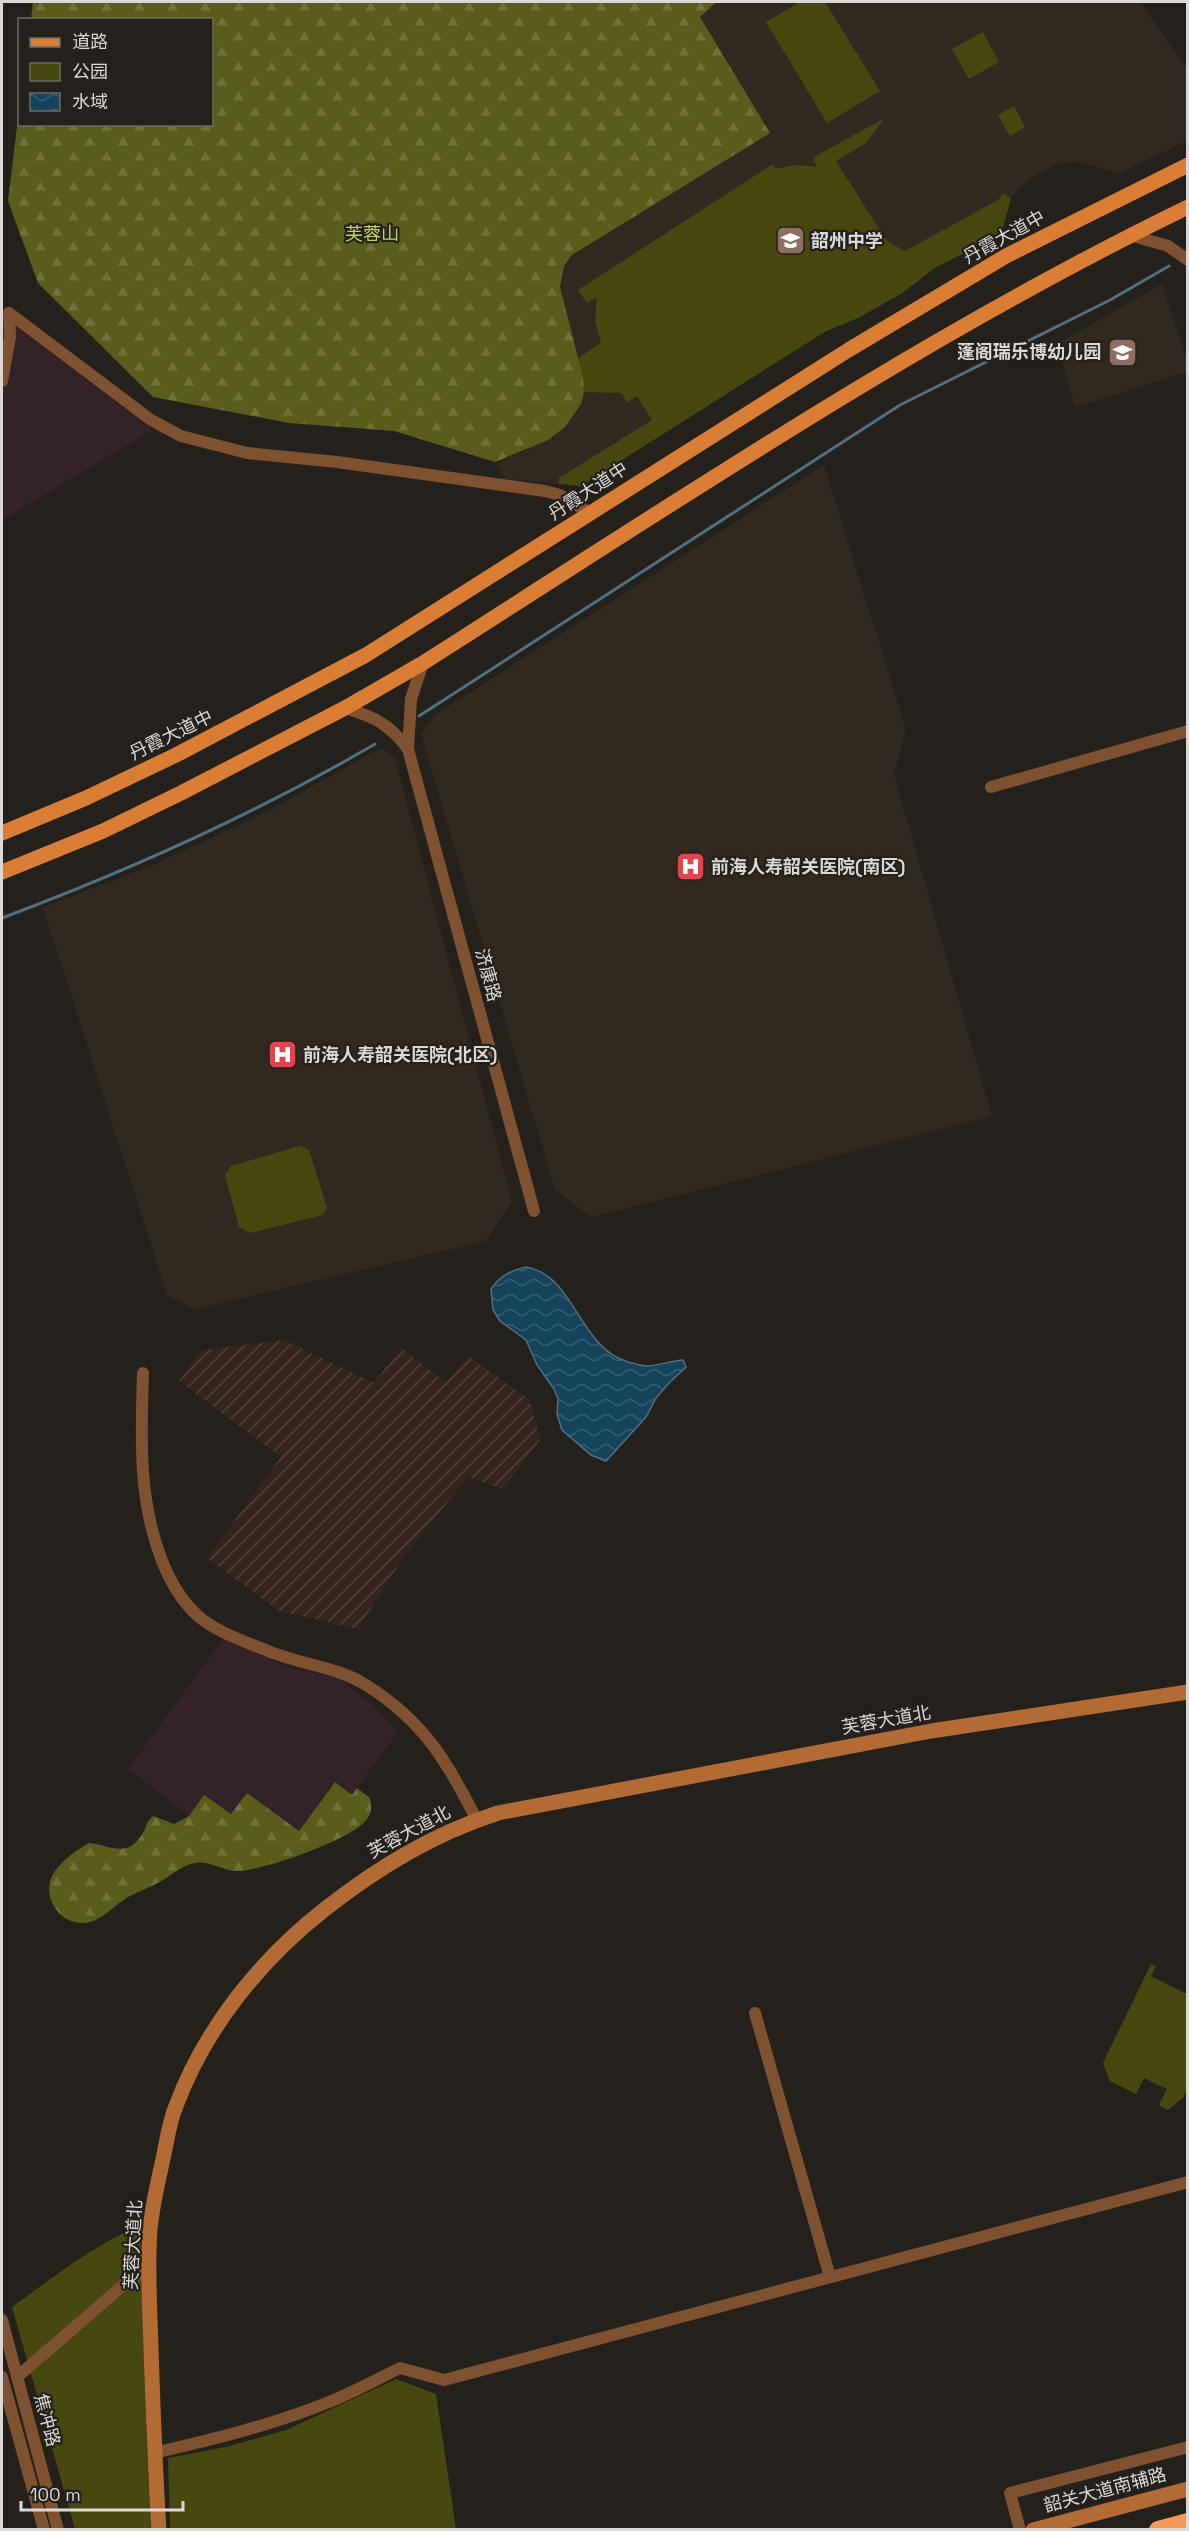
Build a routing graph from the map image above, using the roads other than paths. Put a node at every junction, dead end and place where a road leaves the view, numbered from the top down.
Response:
1 (1188, 165) edge
2 (1188, 207) edge
3 (1130, 235) junction
4 (1188, 260) edge
5 (2, 381) edge
6 (590, 513) junction
7 (423, 663) junction
8 (345, 708) junction
9 (1188, 731) edge
10 (408, 749) junction
11 (991, 787) dead end
12 (2, 833) edge
13 (2, 872) edge
14 (534, 1210) dead end
15 (143, 1373) dead end
16 (1188, 1692) edge
17 (477, 1820) junction
18 (755, 2013) dead end
19 (1188, 2182) edge
20 (149, 2268) junction
21 (830, 2277) junction
22 (2, 2320) edge
23 (2, 2377) edge
24 (17, 2377) junction
25 (4, 2397) edge
26 (1188, 2447) edge
27 (154, 2453) junction
28 (1188, 2489) edge
29 (1184, 2524) edge
30 (44, 2529) edge
31 (58, 2529) edge
32 (159, 2529) edge
33 (1020, 2529) edge
34 (1033, 2529) edge
35 (1158, 2529) edge

1 - 6 main road, 丹霞大道中
2 - 3 main road
3 - 4 street
3 - 7 main road
5 - 6 street
6 - 12 main road, 丹霞大道中
7 - 8 main road
7 - 10 street, 济康路
8 - 10 street, 济康路
8 - 13 main road
9 - 11 street
10 - 14 street, 济康路
15 - 17 street
16 - 17 main road, 芙蓉大道北
17 - 20 main road, 芙蓉大道北
18 - 21 street
19 - 21 street
20 - 24 street
20 - 27 main road, 芙蓉大道北
21 - 27 street
22 - 24 street, 焦冲路
23 - 25 street, 焦冲路
24 - 31 street, 焦冲路
25 - 30 street, 焦冲路
26 - 33 street
27 - 32 main road, 芙蓉大道北
28 - 34 main road, 韶关大道南辅路
29 - 35 highway

